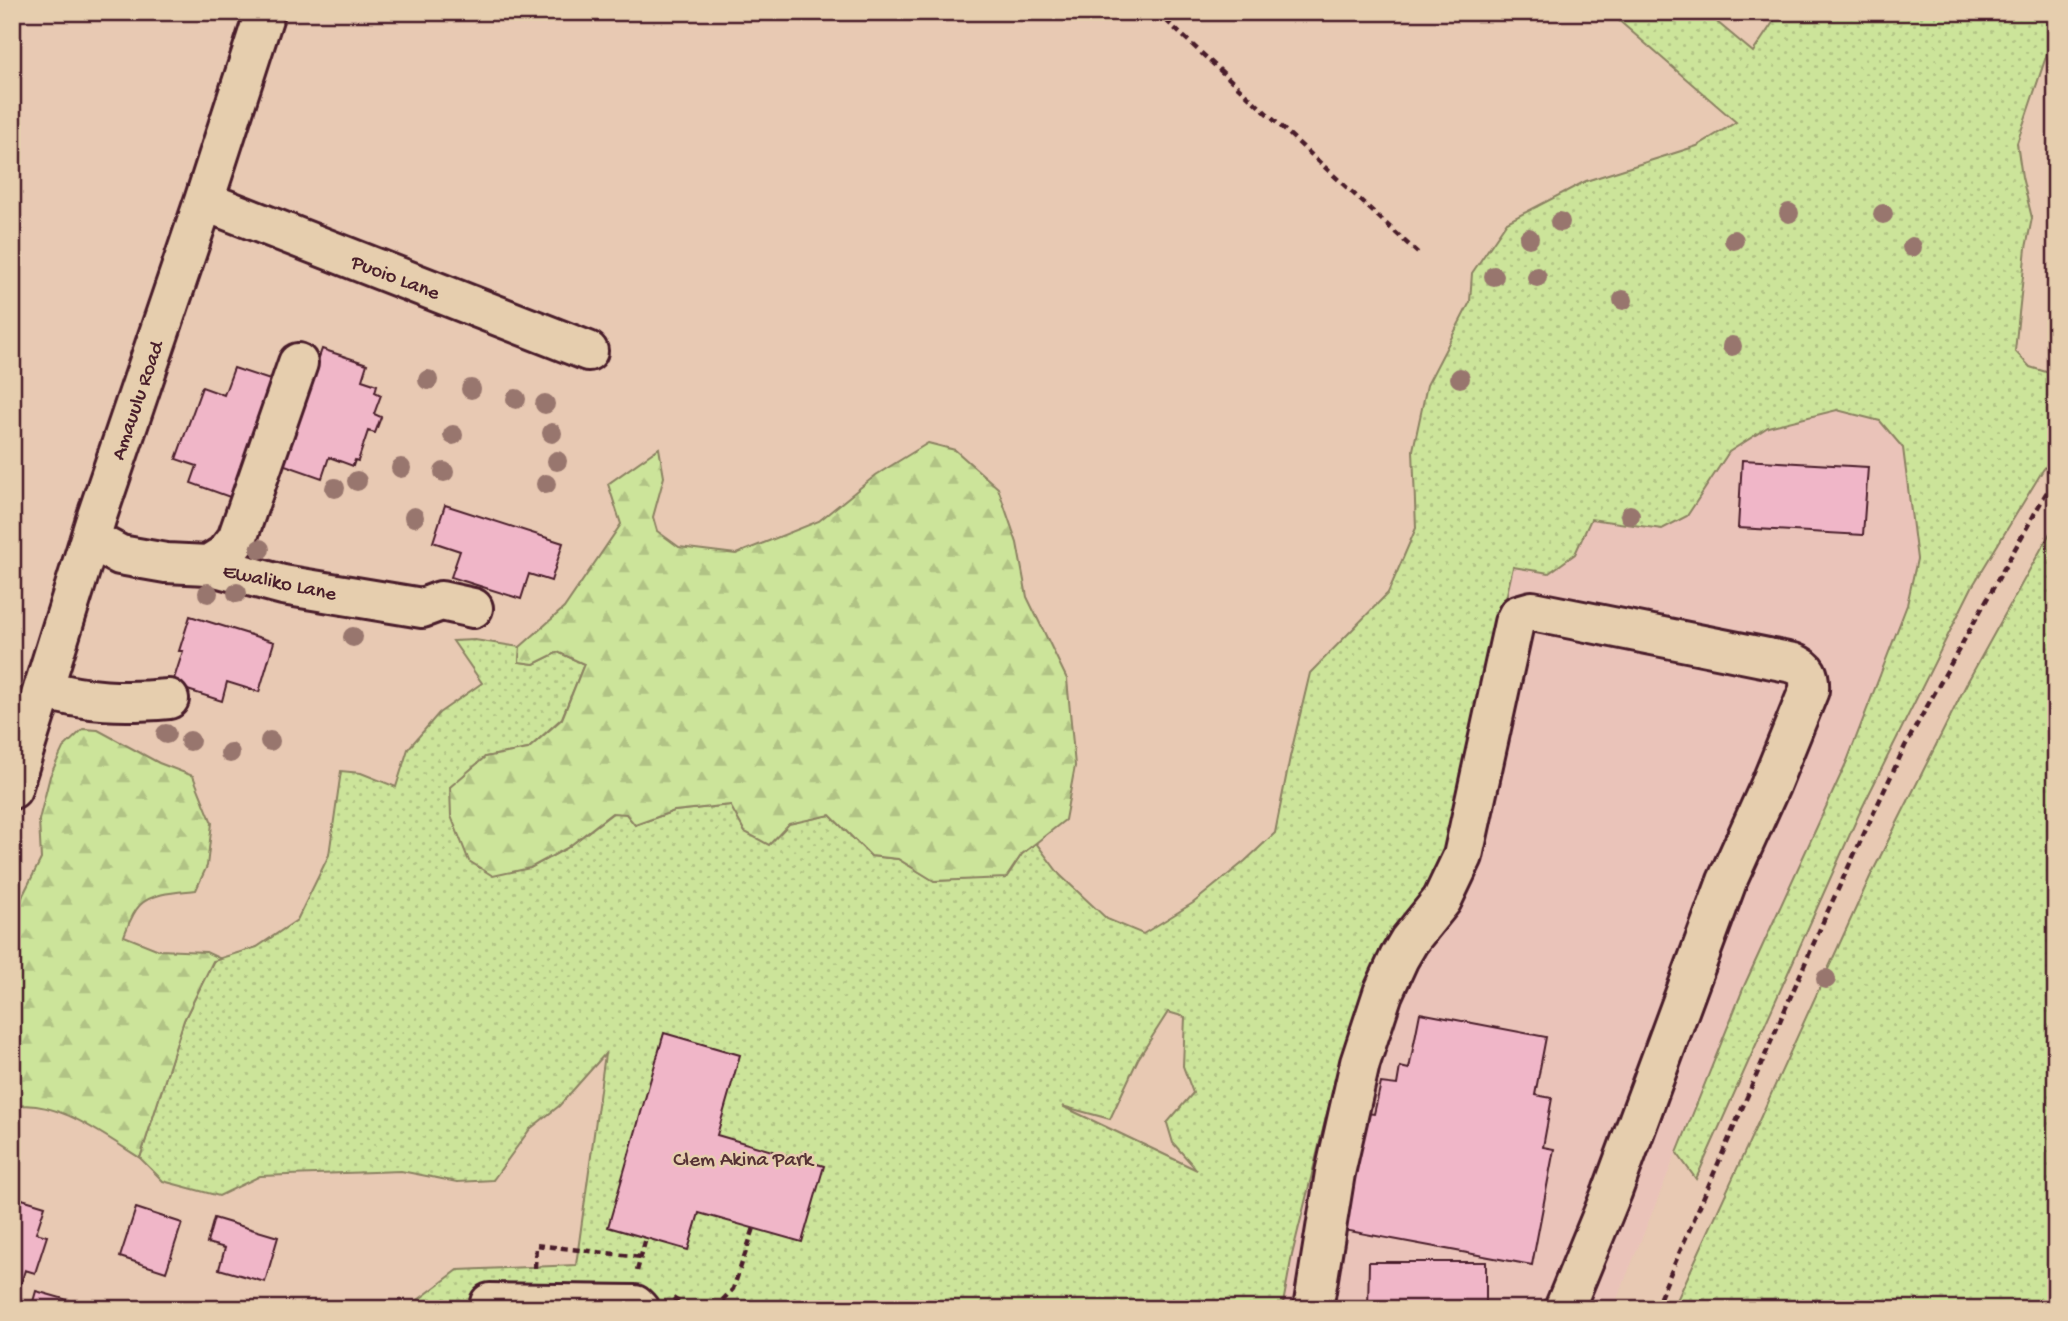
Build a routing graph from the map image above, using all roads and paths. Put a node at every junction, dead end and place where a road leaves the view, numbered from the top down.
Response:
1 (265, 12) edge
2 (1157, 12) edge
3 (204, 201) junction
4 (1421, 256) dead end
5 (588, 351) dead end
6 (298, 363) dead end
7 (2056, 480) edge
8 (90, 539) junction
9 (208, 565) junction
10 (473, 608) dead end
11 (43, 689) junction
12 (169, 699) dead end
13 (12, 789) edge
14 (754, 1228) dead end
15 (641, 1257) dead end
16 (532, 1303) junction
17 (490, 1309) edge
18 (639, 1309) edge
19 (714, 1309) edge
20 (1313, 1309) edge
21 (1564, 1309) edge
22 (1655, 1309) edge

1 - 3 street, Amauulu Road
2 - 4 path
3 - 5 street, Puoio Lane
3 - 8 street, Amauulu Road
6 - 9 street
7 - 22 path
8 - 9 street, Ewaliko Lane
8 - 11 street, Amauulu Road
9 - 10 street, Ewaliko Lane
11 - 12 street
11 - 13 street, Amauulu Road
14 - 19 path
15 - 16 path
16 - 17 street
16 - 18 street
20 - 21 street

